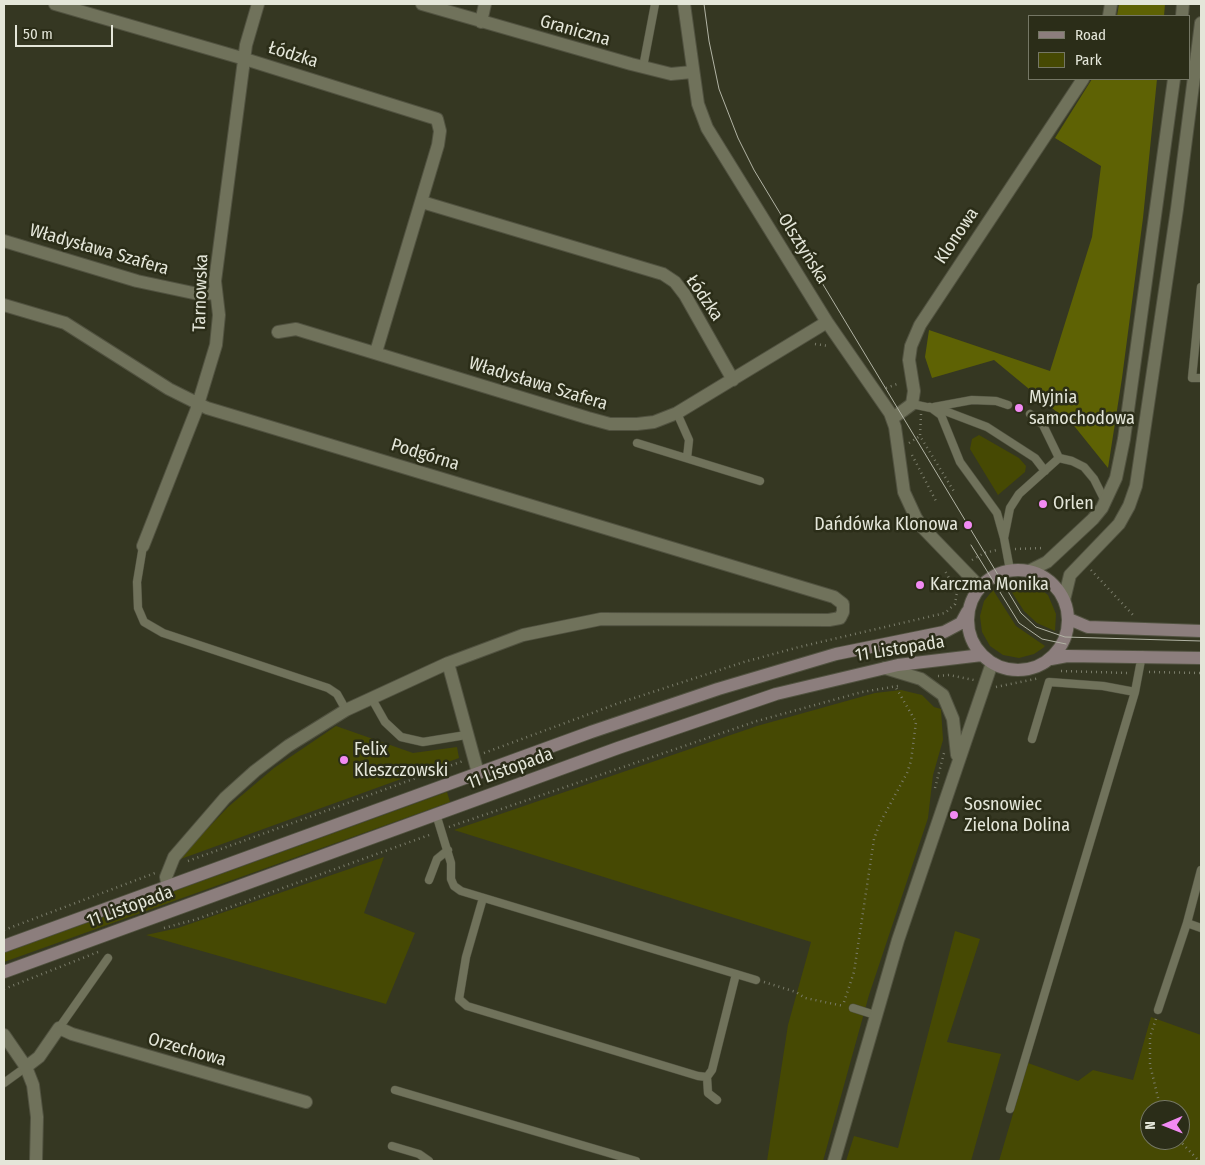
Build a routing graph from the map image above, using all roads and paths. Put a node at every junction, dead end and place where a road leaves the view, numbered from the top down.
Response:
1 (55, 4) edge
2 (258, 4) edge
3 (422, 4) edge
4 (486, 4) edge
5 (655, 4) edge
6 (684, 4) edge
7 (481, 22) junction
8 (1201, 23) edge
9 (245, 59) junction
10 (643, 67) junction
11 (692, 72) junction
12 (1082, 80) edge
13 (1174, 80) edge
14 (422, 202) junction
15 (4, 241) edge
16 (1201, 287) edge
17 (216, 293) junction
18 (4, 305) edge
19 (827, 322) junction
20 (278, 332) dead end
21 (376, 352) junction
22 (1201, 378) edge
23 (733, 380) junction
24 (198, 404) junction
25 (912, 404) junction
26 (1008, 405) dead end
27 (930, 407) junction
28 (677, 413) junction
29 (1030, 414) dead end
30 (893, 418) junction
31 (637, 443) dead end
32 (911, 453) dead end
33 (687, 458) junction
34 (1059, 458) junction
35 (1045, 471) junction
36 (760, 480) dead end
37 (1105, 501) junction
38 (937, 503) dead end
39 (1004, 538) junction
40 (143, 546) joint
41 (986, 547) dead end
42 (988, 551) dead end
43 (971, 556) dead end
44 (973, 560) dead end
45 (1010, 570) junction
46 (1029, 571) junction
47 (980, 587) junction
48 (1064, 600) junction
49 (967, 612) junction
50 (1068, 619) junction
51 (1201, 631) edge
52 (1142, 655) junction
53 (1201, 658) edge
54 (987, 659) junction
55 (1051, 659) junction
56 (448, 663) junction
57 (885, 668) junction
58 (1140, 673) junction
59 (1201, 674) edge
60 (922, 679) junction
61 (984, 683) junction
62 (997, 687) dead end
63 (1135, 692) junction
64 (372, 699) junction
65 (346, 710) junction
66 (466, 734) junction
67 (1032, 739) dead end
68 (958, 760) junction
69 (478, 773) junction
70 (436, 814) junction
71 (448, 850) junction
72 (1201, 870) edge
73 (429, 880) dead end
74 (168, 887) junction
75 (483, 898) junction
76 (1187, 923) junction
77 (1201, 928) edge
78 (4, 946) edge
79 (108, 958) dead end
80 (4, 972) edge
81 (736, 974) junction
82 (756, 980) joint
83 (853, 1008) dead end
84 (1158, 1010) joint
85 (876, 1015) junction
86 (59, 1028) junction
87 (4, 1035) edge
88 (26, 1066) junction
89 (707, 1077) junction
90 (4, 1083) edge
91 (395, 1090) dead end
92 (717, 1100) dead end
93 (1158, 1100) edge
94 (306, 1102) dead end
95 (1010, 1109) dead end
96 (392, 1146) dead end
97 (1189, 1150) edge
98 (36, 1161) edge
99 (429, 1161) edge
100 (636, 1161) edge
101 (834, 1161) edge
102 (1199, 1161) edge

1 - 9 street, Łódzka
2 - 9 street, Tarnowska
3 - 7 street, Graniczna
4 - 7 street
5 - 10 lane
6 - 11 street, Olsztyńska
7 - 10 street, Graniczna
8 - 48 street
9 - 14 street, Łódzka
9 - 17 street, Tarnowska
10 - 11 street, Graniczna
11 - 19 street, Olsztyńska
12 - 25 street, Klonowa
13 - 37 street
14 - 21 street, Łódzka
14 - 23 street, Łódzka
15 - 17 street, Władysława Szafera
16 - 22 lane
17 - 24 street, Tarnowska
18 - 24 street, Podgórna
19 - 23 street, Władysława Szafera
19 - 30 street, Olsztyńska
20 - 21 street, Władysława Szafera
21 - 28 street, Władysława Szafera
23 - 28 street, Władysława Szafera
24 - 40 street, Tarnowska
24 - 56 street, Podgórna
25 - 27 lane
25 - 30 street
26 - 27 lane
27 - 35 lane
27 - 39 lane
28 - 33 lane
29 - 34 lane
30 - 47 street, Olsztyńska
31 - 33 lane
32 - 38 path
33 - 36 lane
34 - 35 lane
34 - 37 lane
35 - 39 lane
37 - 46 street
39 - 45 lane
40 - 65 lane
41 - 42 path
43 - 44 path
45 - 46 main road
45 - 47 main road
46 - 48 main road
47 - 49 main road
48 - 50 main road
49 - 54 main road
49 - 69 main road, 11 Listopada
50 - 51 main road
50 - 55 main road
52 - 53 main road
52 - 55 main road
52 - 58 lane
54 - 55 main road
54 - 57 main road, 11 Listopada
54 - 61 street
56 - 64 street
56 - 66 street
57 - 60 street
57 - 70 main road, 11 Listopada
58 - 59 path
58 - 63 lane
60 - 61 path
60 - 68 street
60 - 82 path
61 - 62 path
61 - 68 street
63 - 67 lane
63 - 95 lane
64 - 65 street
64 - 66 lane
65 - 74 street
66 - 69 street
68 - 85 street
69 - 74 main road, 11 Listopada
70 - 71 lane
70 - 80 main road, 11 Listopada
71 - 73 lane
71 - 75 lane
72 - 76 lane
74 - 78 main road, 11 Listopada
75 - 81 lane
75 - 89 lane
76 - 77 lane
76 - 84 lane
79 - 86 lane
81 - 82 lane
81 - 89 lane
83 - 85 lane
84 - 93 path
85 - 101 street
86 - 88 street
86 - 94 street, Orzechowa
87 - 88 street
88 - 90 lane
88 - 98 street
89 - 92 lane
91 - 100 lane
96 - 99 lane
97 - 102 path

